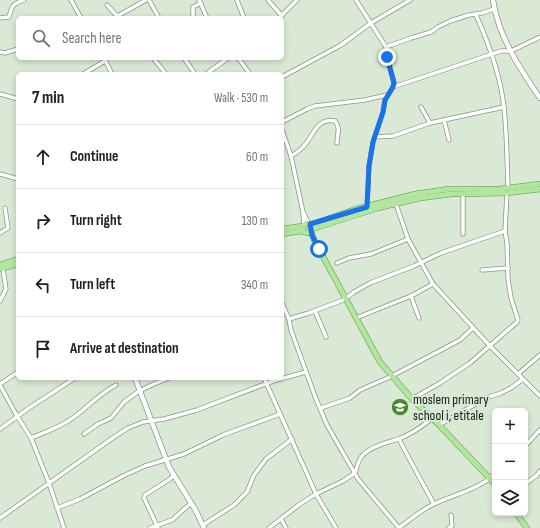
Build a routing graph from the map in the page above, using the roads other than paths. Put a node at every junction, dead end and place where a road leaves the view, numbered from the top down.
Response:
1 (24, 0) edge
2 (71, 0) edge
3 (146, 0) edge
4 (149, 0) edge
5 (237, 0) edge
6 (268, 0) edge
7 (297, 0) edge
8 (356, 0) edge
9 (408, 0) edge
10 (493, 0) edge
11 (200, 2) edge
12 (107, 5) dead end
13 (494, 9) junction
14 (476, 15) junction
15 (80, 16) edge
16 (115, 16) edge
17 (120, 16) edge
18 (158, 16) edge
19 (193, 16) edge
20 (206, 16) edge
21 (243, 16) edge
22 (280, 16) edge
23 (282, 16) edge
24 (0, 18) edge
25 (371, 23) junction
26 (540, 37) edge
27 (386, 47) junction
28 (16, 50) edge
29 (511, 51) junction
30 (0, 52) edge
31 (492, 54) junction
32 (105, 60) edge
33 (155, 60) edge
34 (185, 60) edge
35 (224, 60) edge
36 (240, 60) edge
37 (86, 72) edge
38 (111, 72) edge
39 (164, 72) edge
40 (194, 72) edge
41 (208, 72) edge
42 (248, 72) edge
43 (284, 76) edge
44 (393, 87) junction
45 (538, 91) edge
46 (0, 94) edge
47 (387, 95) junction
48 (16, 98) edge
49 (540, 98) edge
50 (421, 107) dead end
51 (504, 108) junction
52 (444, 120) junction
53 (284, 121) edge
54 (430, 123) junction
55 (284, 136) edge
56 (375, 137) junction
57 (449, 140) dead end
58 (337, 143) dead end
59 (291, 156) junction
60 (0, 174) edge
61 (16, 178) edge
62 (540, 184) edge
63 (540, 188) edge
64 (507, 191) junction
65 (463, 194) junction
66 (396, 204) junction
67 (367, 207) junction
68 (5, 208) dead end
69 (307, 228) junction
70 (284, 229) edge
71 (505, 231) junction
72 (0, 233) edge
73 (284, 234) edge
74 (463, 234) dead end
75 (408, 239) junction
76 (16, 260) edge
77 (337, 262) dead end
78 (421, 263) junction
79 (16, 264) edge
80 (1, 268) edge
81 (508, 268) junction
82 (482, 270) dead end
83 (433, 284) junction
84 (411, 296) junction
85 (344, 300) junction
86 (0, 301) edge
87 (284, 308) edge
88 (315, 311) junction
89 (356, 318) junction
90 (419, 318) dead end
91 (289, 319) junction
92 (473, 328) junction
93 (326, 337) dead end
94 (490, 346) junction
95 (540, 355) edge
96 (306, 372) junction
97 (16, 373) edge
98 (518, 374) junction
99 (391, 376) junction
100 (284, 378) edge
101 (523, 379) junction
102 (72, 380) edge
103 (136, 380) edge
104 (164, 380) edge
105 (265, 380) edge
106 (277, 380) edge
107 (0, 385) edge
108 (116, 385) dead end
109 (266, 385) junction
110 (140, 391) junction
111 (540, 396) edge
112 (412, 399) junction
113 (321, 408) junction
114 (280, 414) junction
115 (17, 416) junction
116 (430, 420) junction
117 (151, 422) junction
118 (439, 425) junction
119 (0, 429) edge
120 (540, 430) edge
121 (84, 434) dead end
122 (31, 438) junction
123 (399, 439) junction
124 (292, 440) junction
125 (527, 444) edge
126 (166, 460) junction
127 (355, 473) junction
128 (540, 473) edge
129 (173, 476) junction
130 (492, 476) edge
131 (489, 479) junction
132 (492, 482) edge
133 (528, 482) edge
134 (50, 483) junction
135 (492, 483) edge
136 (316, 494) junction
137 (191, 503) junction
138 (434, 504) junction
139 (57, 508) junction
140 (451, 515) dead end
141 (520, 516) edge
142 (0, 518) edge
143 (281, 519) junction
144 (204, 526) edge
145 (157, 527) edge
146 (64, 528) edge
147 (150, 528) edge
148 (269, 528) edge
149 (286, 528) edge
150 (336, 528) edge
151 (399, 528) edge
152 (449, 528) edge
153 (529, 528) edge

1 - 24 street
2 - 15 street
3 - 17 street
4 - 18 street
5 - 21 street
6 - 22 street
7 - 23 street
8 - 25 street
9 - 25 street
10 - 13 street
11 - 19 street
11 - 20 street
12 - 16 street
13 - 14 street
13 - 29 street
14 - 27 street
14 - 31 street
25 - 27 street
25 - 43 street
26 - 29 street
27 - 44 street
28 - 30 street
29 - 31 street
29 - 45 street
31 - 44 street
31 - 51 street
32 - 37 street
32 - 38 street
33 - 39 street
34 - 40 street
35 - 41 street
36 - 42 street
44 - 47 street
45 - 49 street
46 - 48 street
47 - 53 street
47 - 56 street
50 - 54 street
51 - 52 street
51 - 64 street
52 - 54 street
52 - 57 street
54 - 56 street
55 - 59 street
56 - 67 street
58 - 59 street
59 - 69 street
60 - 61 street
62 - 64 main road
63 - 64 main road
64 - 65 main road
64 - 67 main road
64 - 71 street
65 - 66 main road
65 - 74 street
66 - 69 main road
66 - 75 street
67 - 69 main road
68 - 72 street
69 - 70 main road
69 - 73 main road
69 - 85 main road
71 - 78 street
71 - 81 street
75 - 77 street
75 - 78 street
76 - 80 main road
78 - 83 street
78 - 85 street
79 - 80 main road
80 - 86 street
81 - 82 street
81 - 94 street
83 - 84 street
83 - 92 street
84 - 89 street
84 - 90 street
85 - 88 street
85 - 89 main road
85 - 99 main road
87 - 91 street
88 - 91 street
88 - 93 street
89 - 99 main road
91 - 96 street
92 - 94 street
92 - 99 street
94 - 98 street
94 - 112 street
95 - 98 street
96 - 100 street
96 - 113 street
97 - 107 street
98 - 101 street
99 - 112 main road
99 - 113 street
99 - 116 main road
101 - 111 street
101 - 118 street
102 - 115 street
103 - 110 street
104 - 110 street
105 - 109 street
106 - 109 street
107 - 115 street
108 - 122 street
109 - 114 street
109 - 117 street
110 - 117 street
110 - 121 street
112 - 118 main road
113 - 127 street
114 - 124 street
114 - 126 street
115 - 119 street
115 - 122 street
116 - 123 street
116 - 131 main road
117 - 126 street
117 - 134 street
118 - 131 main road
120 - 125 street
122 - 134 street
123 - 127 street
123 - 138 street
124 - 136 street
124 - 144 street
126 - 129 street
126 - 139 street
127 - 136 street
127 - 151 street
128 - 133 street
129 - 137 street
129 - 145 street
130 - 131 street
131 - 132 main road
131 - 135 main road
131 - 138 street
134 - 139 street
134 - 142 street
136 - 143 street
136 - 150 street
137 - 144 street
137 - 145 street
138 - 151 street
139 - 146 street
140 - 152 street
141 - 153 main road
143 - 148 street
143 - 149 street
145 - 147 street

